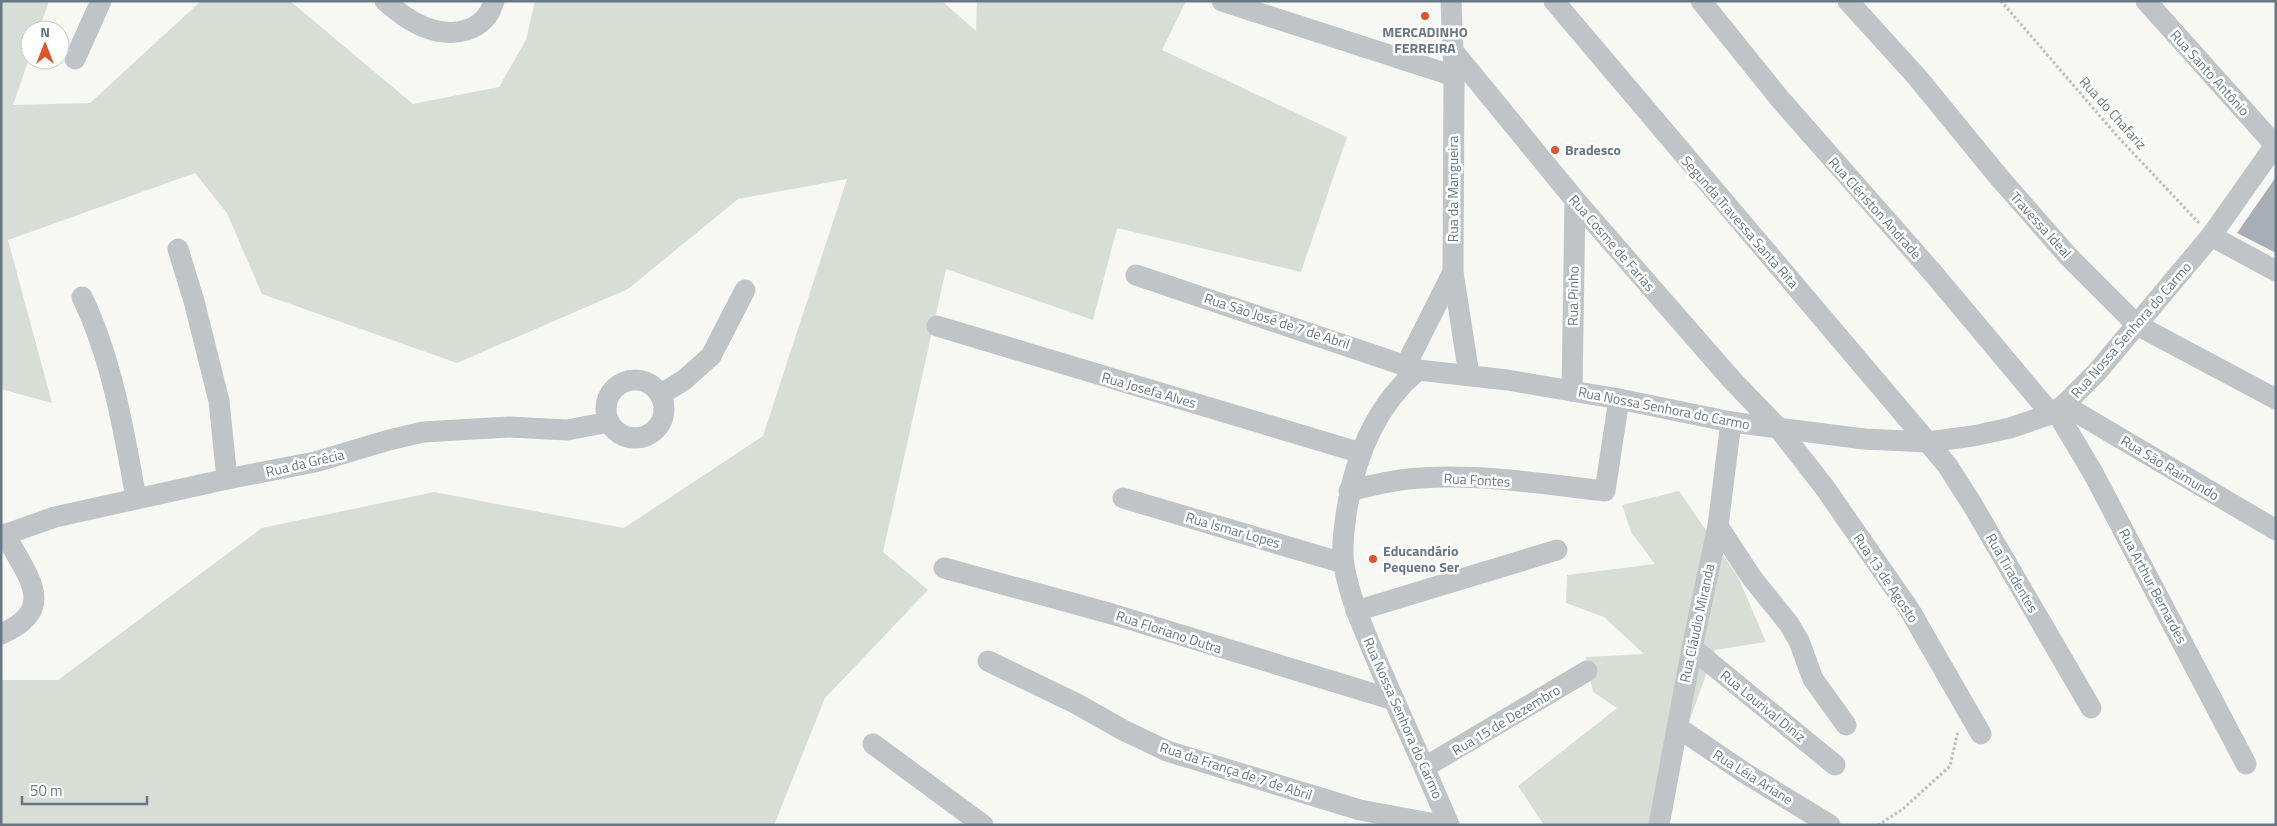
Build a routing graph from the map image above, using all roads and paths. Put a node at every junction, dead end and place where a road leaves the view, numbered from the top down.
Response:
1 (101, 1) edge
2 (385, 1) edge
3 (494, 1) edge
4 (1222, 1) edge
5 (1451, 1) edge
6 (1554, 1) edge
7 (1702, 1) edge
8 (1848, 1) edge
9 (2001, 1) edge
10 (2146, 1) edge
11 (1453, 51) junction
12 (75, 60) dead end
13 (1454, 76) junction
14 (2275, 145) edge
15 (1575, 200) junction
16 (2211, 236) junction
17 (178, 249) dead end
18 (2276, 271) edge
19 (1452, 272) junction
20 (1136, 275) dead end
21 (745, 290) dead end
22 (82, 297) dead end
23 (2138, 325) junction
24 (937, 326) dead end
25 (1412, 367) junction
26 (1469, 375) junction
27 (1572, 391) junction
28 (660, 395) junction
29 (1619, 399) junction
30 (2276, 400) edge
31 (2057, 410) junction
32 (609, 422) junction
33 (1731, 422) junction
34 (1779, 429) junction
35 (1928, 442) junction
36 (1361, 454) junction
37 (227, 479) junction
38 (1350, 491) junction
39 (136, 498) junction
40 (1123, 498) dead end
41 (1718, 526) junction
42 (2276, 530) edge
43 (3, 535) edge
44 (1557, 550) dead end
45 (1343, 563) junction
46 (944, 568) dead end
47 (1356, 611) junction
48 (1, 634) edge
49 (1692, 648) junction
50 (988, 661) dead end
51 (1587, 671) dead end
52 (1394, 700) junction
53 (1964, 704) junction
54 (2091, 708) dead end
55 (1846, 725) dead end
56 (1676, 727) junction
57 (1981, 734) dead end
58 (873, 744) dead end
59 (2246, 764) dead end
60 (1835, 765) dead end
61 (1425, 767) junction
62 (1816, 821) edge
63 (983, 825) edge
64 (1441, 825) edge
65 (1449, 825) edge
66 (1659, 825) edge
67 (1878, 825) edge

1 - 12 street
2 - 3 street
4 - 13 street
5 - 11 street, Rua da Mangueira
6 - 35 street, Segunda Travessa Santa Rita
7 - 31 street, Rua Clériston Andrade
8 - 23 street, Travessa Ideal
9 - 16 path, Rua do Chafariz
10 - 14 street, Rua Santo Antônio
11 - 13 street, Rua da Mangueira
11 - 15 street, Rua Cosme de Farias
13 - 19 street, Rua da Mangueira
14 - 16 street, Rua Nossa Senhora do Carmo
15 - 27 street, Rua Pinho
15 - 34 street, Rua Cosme de Farias
16 - 18 street
16 - 23 street, Rua Nossa Senhora do Carmo
17 - 37 street
19 - 25 street
19 - 26 street, Rua da Mangueira
20 - 25 street, Rua São José de 7 de Abril
21 - 28 street
22 - 39 street
23 - 30 street, Travessa Ideal
23 - 31 street, Rua Nossa Senhora do Carmo
24 - 36 street, Rua Josefa Alves
25 - 26 street, Rua Nossa Senhora do Carmo
25 - 36 street, Rua Nossa Senhora do Carmo
26 - 27 street, Rua Nossa Senhora do Carmo
27 - 29 street, Rua Nossa Senhora do Carmo
28 - 32 street
28 - 32 street
29 - 33 street, Rua Nossa Senhora do Carmo
29 - 38 street, Rua Fontes
31 - 35 street, Rua Nossa Senhora do Carmo
31 - 42 street, Rua São Raimundo
31 - 59 street, Rua Arthur Bernardes
32 - 37 street, Rua da Grécia
33 - 34 street, Rua Nossa Senhora do Carmo
33 - 41 street, Rua Cláudio Miranda
34 - 35 street, Rua Nossa Senhora do Carmo
34 - 53 street, Rua 13 de Agosto
35 - 54 street, Rua Tiradentes
36 - 38 street, Rua Nossa Senhora do Carmo
37 - 39 street, Rua da Grécia
38 - 45 street, Rua Nossa Senhora do Carmo
39 - 43 street, Rua da Grécia
40 - 45 street, Rua Ismar Lopes
41 - 49 street, Rua Cláudio Miranda
41 - 55 street
43 - 48 street, Rua da Grécia
44 - 47 street
45 - 47 street, Rua Nossa Senhora do Carmo
46 - 52 street, Rua Floriano Dutra
47 - 52 street, Rua Nossa Senhora do Carmo
49 - 56 street, Rua Cláudio Miranda
49 - 60 street, Rua Lourival Diniz
50 - 64 street, Rua da França de 7 de Abril
51 - 61 street, Rua 15 de Dezembro
52 - 61 street, Rua Nossa Senhora do Carmo
53 - 57 street, Rua 13 de Agosto
53 - 67 path
56 - 62 street, Rua Léia Ariane
56 - 66 street, Rua Cláudio Miranda
58 - 63 street
61 - 65 street, Rua Nossa Senhora do Carmo

